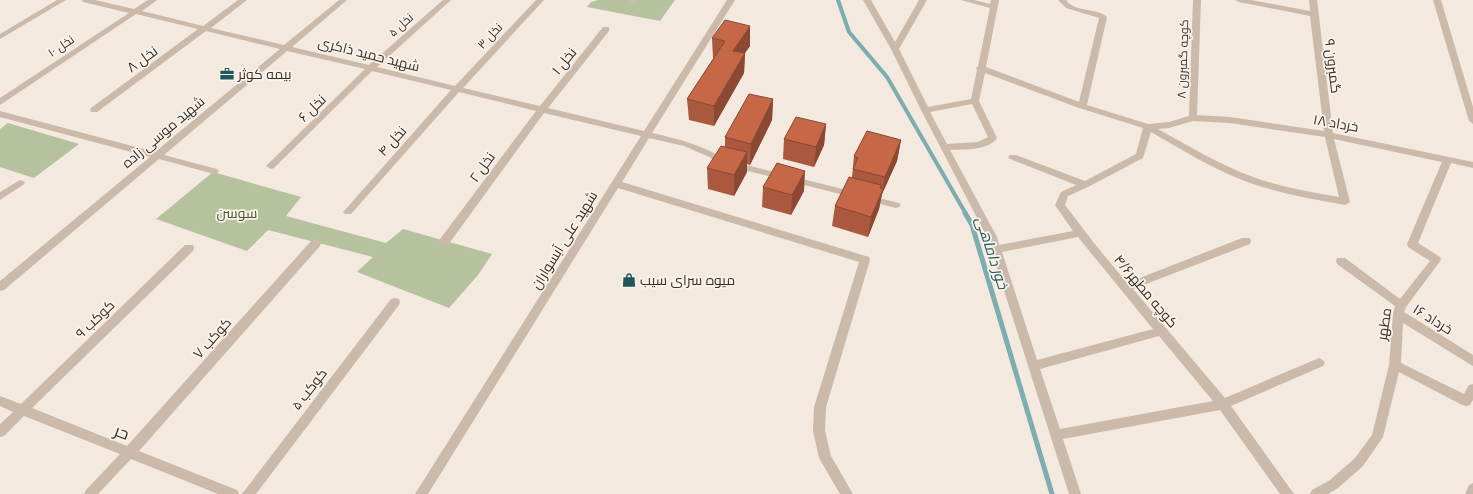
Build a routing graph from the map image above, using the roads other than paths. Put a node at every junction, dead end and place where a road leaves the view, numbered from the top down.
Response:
1 (62, 0) edge
2 (86, 0) edge
3 (152, 0) edge
4 (244, 0) edge
5 (344, 0) edge
6 (447, 0) edge
7 (540, 0) edge
8 (731, 0) edge
9 (867, 0) edge
10 (923, 0) edge
11 (965, 0) edge
12 (1062, 0) edge
13 (1197, 0) edge
14 (1239, 0) edge
15 (1313, 0) edge
16 (1437, 0) edge
17 (994, 4) edge
18 (136, 11) junction
19 (1314, 14) junction
20 (206, 28) junction
21 (606, 29) dead end
22 (0, 37) edge
23 (286, 48) junction
24 (895, 49) junction
25 (371, 68) junction
26 (980, 68) junction
27 (457, 89) junction
28 (975, 101) junction
29 (0, 102) edge
30 (1082, 106) junction
31 (542, 109) junction
32 (94, 110) dead end
33 (925, 110) junction
34 (0, 114) edge
35 (9, 116) junction
36 (1193, 118) junction
37 (1473, 121) edge
38 (0, 123) edge
39 (1148, 127) junction
40 (646, 135) junction
41 (1329, 135) junction
42 (946, 147) junction
43 (156, 156) junction
44 (1012, 157) dead end
45 (1448, 159) junction
46 (1473, 165) edge
47 (271, 166) dead end
48 (214, 171) dead end
49 (20, 183) dead end
50 (616, 184) junction
51 (1085, 185) junction
52 (0, 197) edge
53 (896, 204) dead end
54 (348, 212) dead end
55 (1080, 233) junction
56 (1246, 241) dead end
57 (444, 242) dead end
58 (316, 243) dead end
59 (189, 248) dead end
60 (996, 249) junction
61 (1341, 261) dead end
62 (0, 287) edge
63 (1125, 288) junction
64 (395, 302) dead end
65 (1399, 310) junction
66 (1162, 332) junction
67 (1473, 361) edge
68 (1319, 363) dead end
69 (1395, 365) junction
70 (1034, 366) junction
71 (1473, 390) edge
72 (0, 402) edge
73 (1223, 404) junction
74 (22, 411) junction
75 (0, 432) edge
76 (1056, 435) junction
77 (129, 453) junction
78 (1473, 489) edge
79 (90, 494) edge
80 (233, 494) edge
81 (248, 494) edge
82 (421, 494) edge
83 (847, 494) edge
84 (1075, 494) edge
85 (1288, 494) edge
86 (1316, 494) edge
87 (1471, 494) edge

1 - 22 street
2 - 18 street, شهید حمید ذاکری
3 - 18 street, نخل ۱۰
4 - 20 street, نخل ۸
5 - 23 street, شهید موسی زاده
6 - 25 street, نخل ۵
7 - 27 street, نخل ۳
8 - 40 street, شهید علی آبسواران
9 - 24 street
10 - 24 street
11 - 17 street
12 - 30 street
13 - 36 street, کوچه گمبرون ۸
14 - 19 street
15 - 19 street, گمبرون ۹
16 - 37 street
17 - 26 street
18 - 20 street, شهید حمید ذاکری
18 - 29 street, نخل ۱۰
19 - 41 street, گمبرون ۹
20 - 23 street, شهید حمید ذاکری
20 - 32 street, نخل ۸
21 - 31 street, نخل ۱
23 - 25 street, شهید حمید ذاکری
23 - 43 street, شهید موسی زاده
24 - 33 street
25 - 27 street, شهید حمید ذاکری
25 - 47 street, نخل ۶
26 - 28 street
26 - 30 street
27 - 31 street, شهید حمید ذاکری
27 - 54 street, نخل ۴
28 - 33 street
28 - 42 street
30 - 39 street
31 - 40 street, شهید حمید ذاکری
31 - 57 street, نخل ۲
33 - 42 street
34 - 35 street
35 - 38 street
35 - 43 street
36 - 39 street, خرداد ۱۸
36 - 41 street, خرداد ۱۸
39 - 41 street, گمبرون ۹
39 - 51 street, کوچه مطهر۴/۶
40 - 50 street, شهید علی آبسواران
40 - 53 street, شهید حمید ذاکری
41 - 45 street, خرداد ۱۸
42 - 60 street
43 - 48 street
43 - 62 street, شهید موسی زاده
44 - 51 street
45 - 46 street, خرداد ۱۸
45 - 65 street, مطهر
49 - 52 street
50 - 82 street, شهید علی آبسواران
50 - 83 street
51 - 55 street, کوچه مطهر۴/۶
55 - 60 street
55 - 63 street, کوچه مطهر۴/۶
56 - 63 street
58 - 77 street, کوکب ۷
59 - 74 street, کوکب ۹
60 - 70 street
61 - 65 street, خرداد ۱۶
63 - 66 street, کوچه مطهر۴/۶
64 - 81 street, کوکب ۵
65 - 67 street, خرداد ۱۶
65 - 69 street, مطهر
66 - 70 street
66 - 73 street, کوچه مطهر۴/۶
68 - 73 street
69 - 71 street
69 - 86 street, مطهر
70 - 76 street
72 - 74 street, حر
73 - 76 street
73 - 85 street, کوچه مطهر۴/۶
74 - 75 street, کوکب ۹
74 - 77 street, حر
76 - 84 street
77 - 79 street, کوکب ۷
77 - 80 street, حر
78 - 87 street

